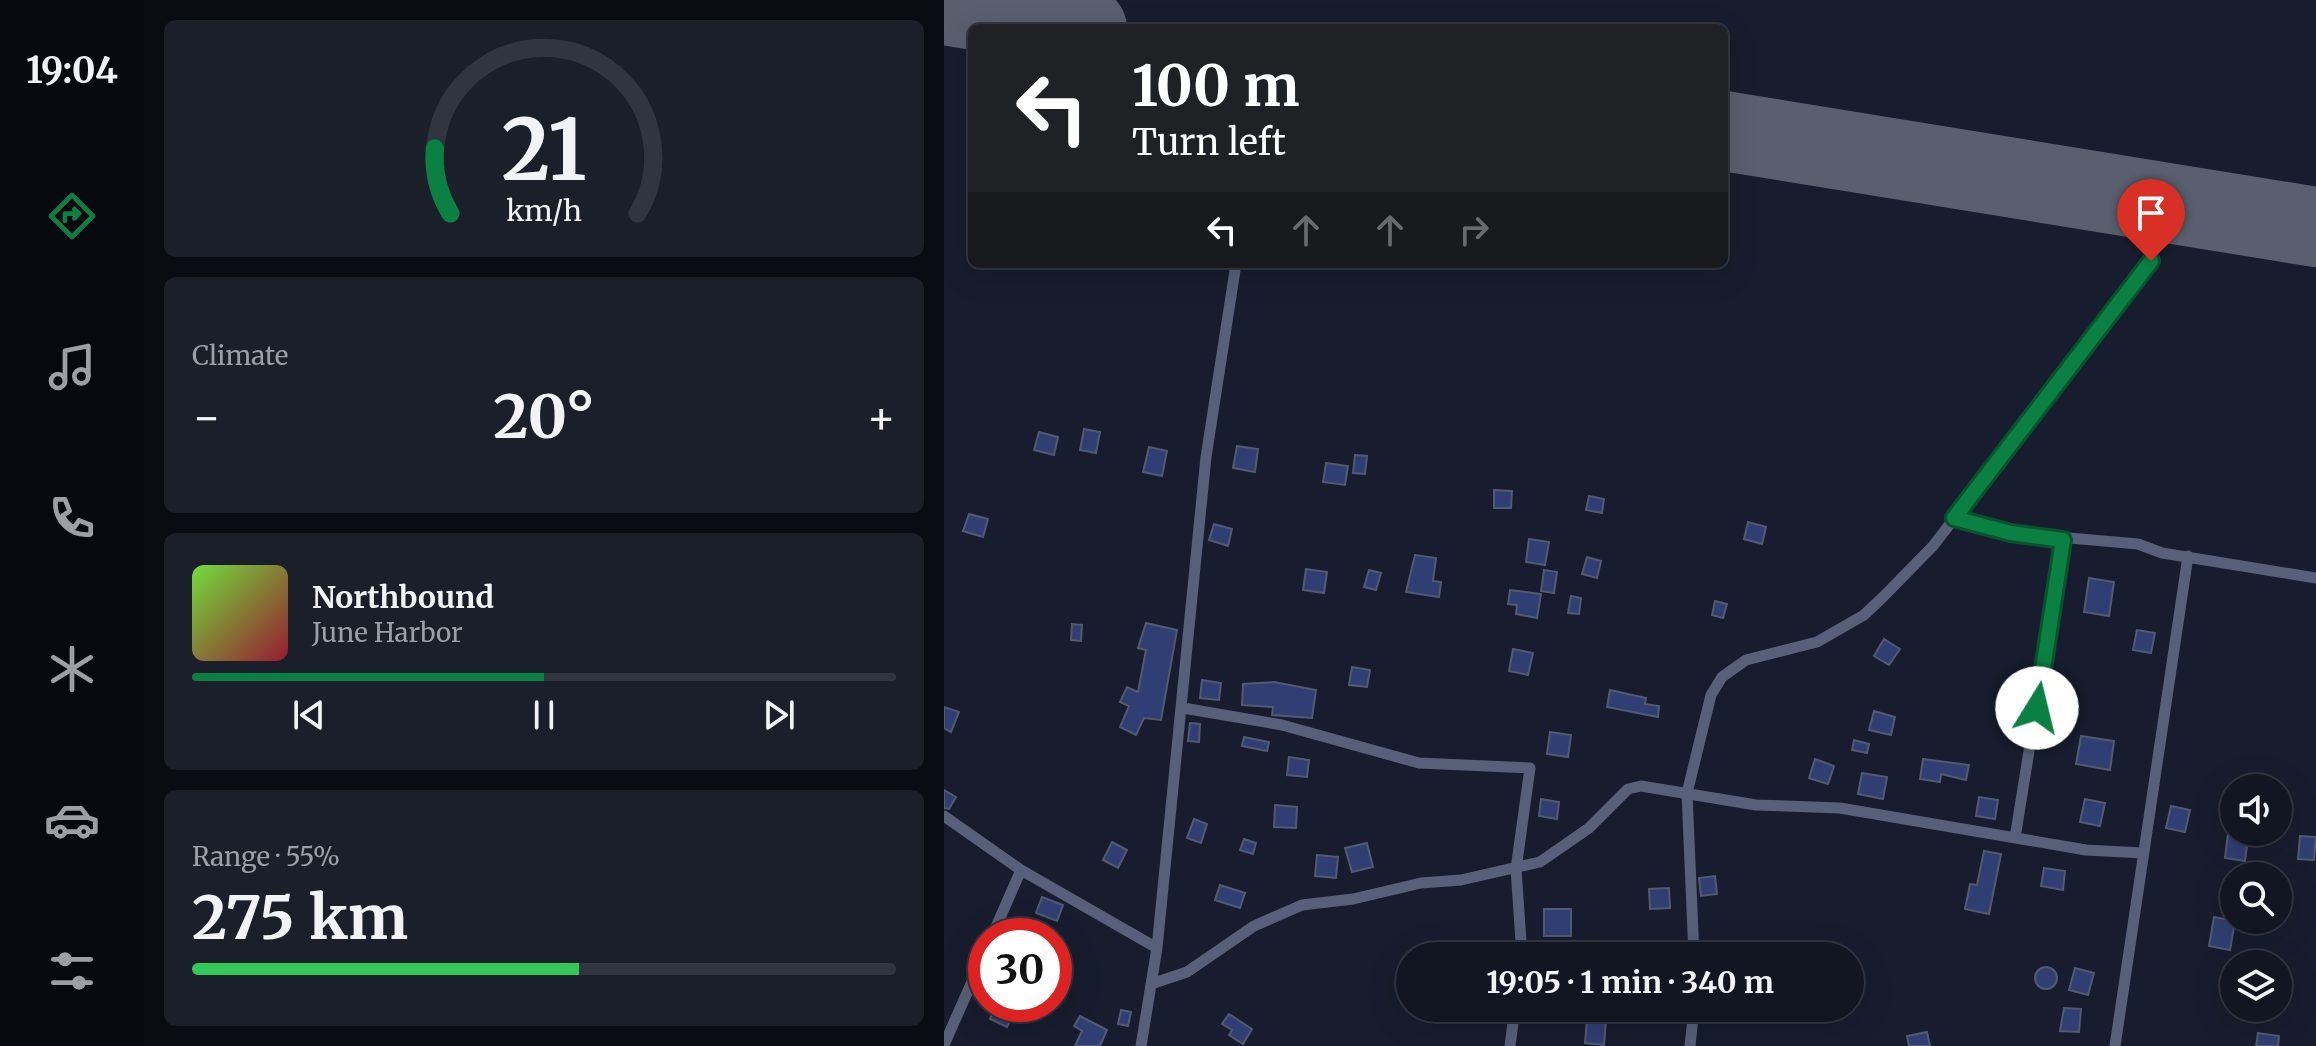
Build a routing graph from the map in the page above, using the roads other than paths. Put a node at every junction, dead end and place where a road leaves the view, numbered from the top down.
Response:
1 (2151, 261) dead end
2 (1235, 268) edge
3 (1954, 518) junction
4 (2063, 540) junction
5 (2188, 556) junction
6 (2316, 578) edge
7 (1183, 708) junction
8 (1687, 793) junction
9 (944, 816) edge
10 (2015, 838) junction
11 (2143, 853) junction
12 (1516, 869) junction
13 (1021, 870) junction
14 (1000, 918) edge
15 (1521, 942) edge
16 (1693, 942) edge
17 (1157, 948) junction
18 (1151, 984) junction
19 (968, 991) edge
20 (1513, 1022) edge
21 (1693, 1022) edge
22 (944, 1045) edge
23 (1141, 1046) edge
24 (1510, 1046) edge
25 (1690, 1046) edge
26 (2115, 1046) edge

1 - 3 street
2 - 7 street
3 - 4 street
3 - 8 street
4 - 5 street
4 - 10 street
5 - 6 street
5 - 11 street
7 - 12 street
7 - 17 street
8 - 10 street
8 - 12 street
8 - 16 street
9 - 13 street
10 - 11 street
11 - 26 street
12 - 15 street
12 - 18 street
13 - 14 street
13 - 17 street
17 - 18 street
18 - 23 street
19 - 22 street
20 - 24 street
21 - 25 street

